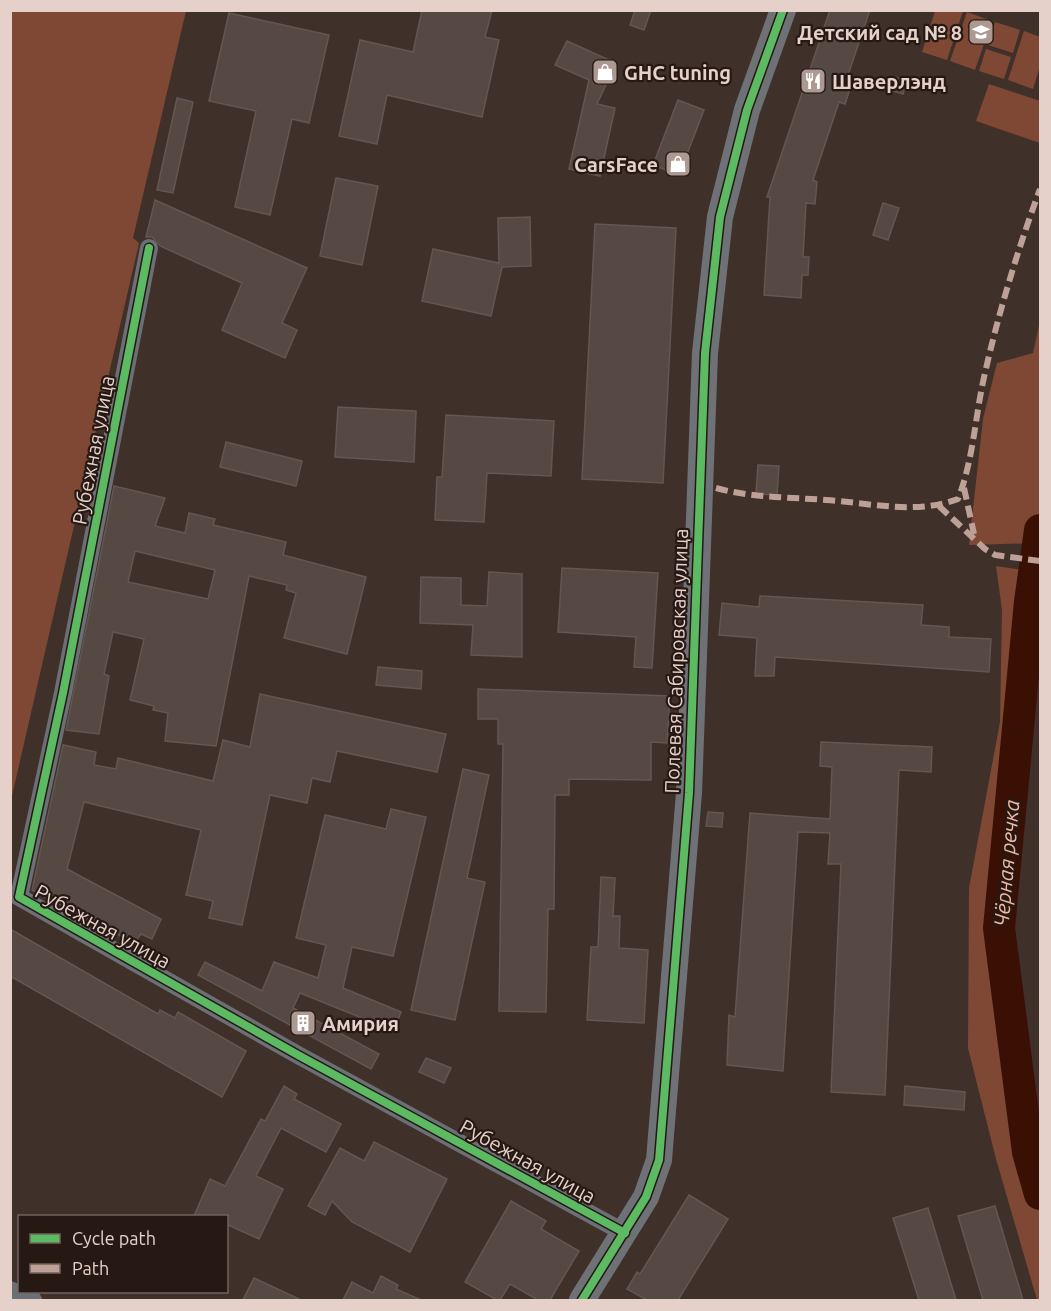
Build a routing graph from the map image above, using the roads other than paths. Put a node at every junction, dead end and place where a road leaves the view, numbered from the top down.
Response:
1 (783, 10) edge
2 (149, 248) dead end
3 (625, 1233) junction
4 (10, 1290) edge
5 (33, 1300) edge
6 (582, 1300) edge

1 - 3 street, Полевая Сабировская улица
2 - 3 street, Рубежная улица
3 - 6 street, Полевая Сабировская улица
4 - 5 street

